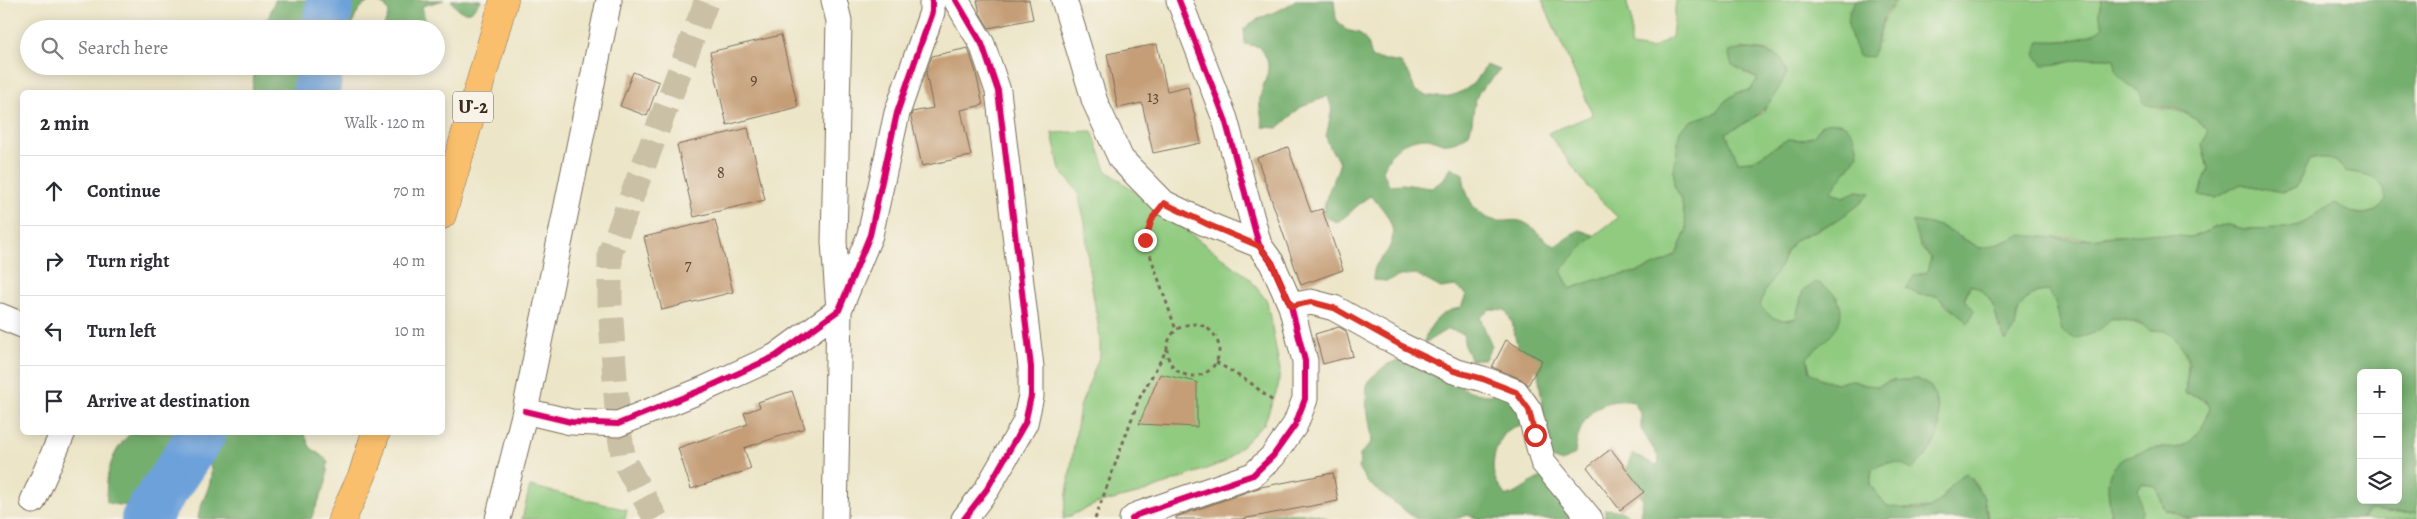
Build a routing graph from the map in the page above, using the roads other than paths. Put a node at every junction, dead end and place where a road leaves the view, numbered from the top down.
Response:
1 (504, 0) edge
2 (609, 0) edge
3 (834, 0) edge
4 (932, 0) edge
5 (956, 0) edge
6 (1064, 0) edge
7 (1179, 0) edge
8 (445, 205) edge
9 (1259, 246) junction
10 (1291, 306) junction
11 (839, 310) junction
12 (0, 316) edge
13 (20, 324) edge
14 (525, 411) junction
15 (62, 435) edge
16 (375, 435) edge
17 (33, 501) dead end
18 (342, 519) edge
19 (498, 519) edge
20 (835, 519) edge
21 (964, 519) edge
22 (1132, 519) edge
23 (1590, 519) edge

1 - 8 highway, Մ-2
2 - 14 street
3 - 11 street
4 - 11 street
5 - 21 street
6 - 9 street
7 - 9 street
9 - 10 street
10 - 22 street
10 - 23 street
11 - 14 street
11 - 20 street
12 - 13 street
14 - 19 street
15 - 17 street
16 - 18 highway

